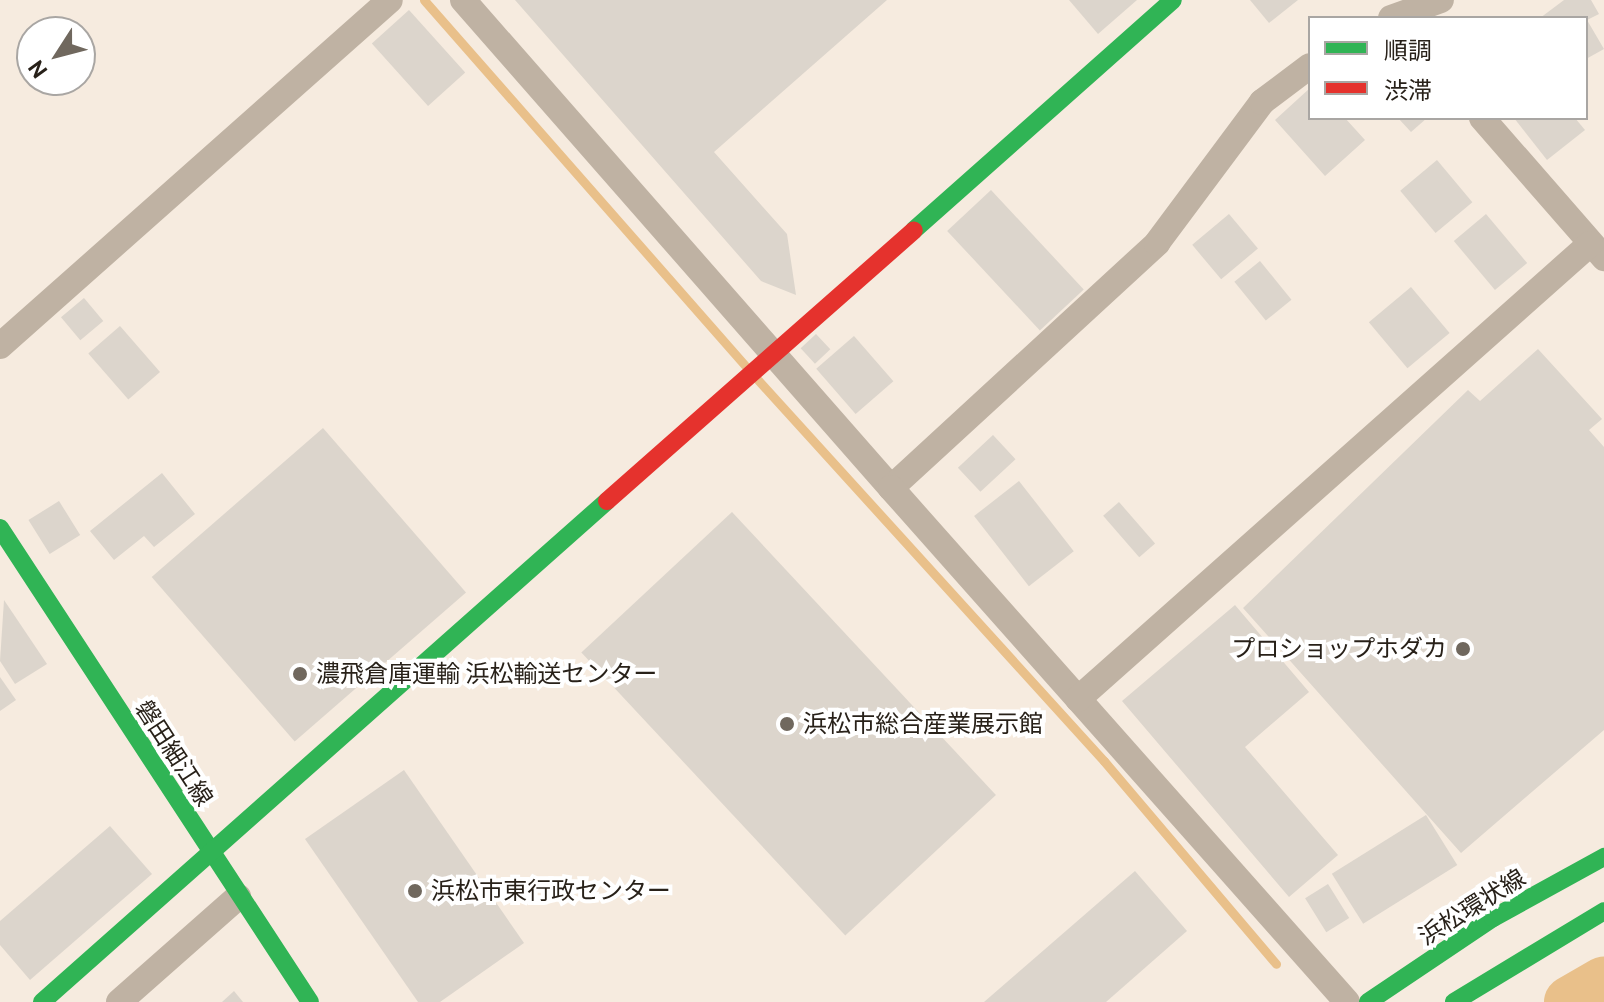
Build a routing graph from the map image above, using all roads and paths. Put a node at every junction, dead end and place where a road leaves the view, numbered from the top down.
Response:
1 (390, 0) edge
2 (463, 0) edge
3 (1173, 0) edge
4 (1441, 0) edge
5 (1389, 13) edge
6 (1308, 68) edge
7 (1484, 120) edge
8 (1597, 251) edge
9 (0, 346) edge
10 (769, 360) junction
11 (891, 488) junction
12 (0, 528) edge
13 (1078, 699) junction
14 (209, 852) junction
15 (1604, 857) edge
16 (238, 897) junction
17 (1604, 911) edge
18 (42, 1002) edge
19 (119, 1002) edge
20 (310, 1002) edge
21 (1347, 1002) edge
22 (1368, 1002) edge
23 (1454, 1002) edge

1 - 9 street
2 - 10 street
3 - 10 street
4 - 5 street
6 - 11 street
7 - 8 street
8 - 13 street
10 - 11 street
10 - 14 street
11 - 13 street
12 - 14 street, 磐田細江線
13 - 21 street
14 - 16 street, 磐田細江線
14 - 18 street
15 - 22 street, 浜松環状線
16 - 19 street
16 - 20 street, 磐田細江線
17 - 23 street

